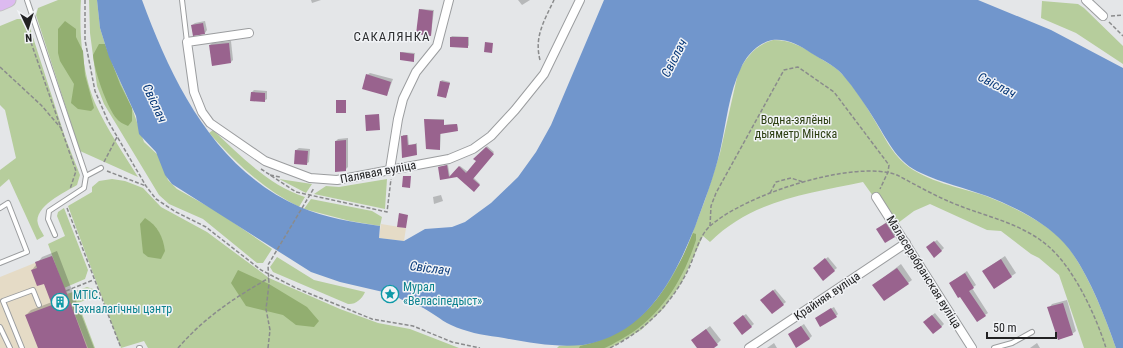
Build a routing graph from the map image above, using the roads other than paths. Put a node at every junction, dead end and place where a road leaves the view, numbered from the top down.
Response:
1 (9, 0) edge
2 (27, 0) edge
3 (182, 0) edge
4 (449, 0) edge
5 (580, 0) edge
6 (1086, 0) edge
7 (0, 4) edge
8 (1103, 16) road end
9 (249, 33) dead end
10 (187, 42) junction
11 (101, 168) road end
12 (390, 169) junction
13 (86, 176) junction
14 (876, 197) road end
15 (0, 208) edge
16 (55, 235) dead end
17 (906, 243) junction
18 (0, 263) edge
19 (39, 304) dead end
20 (0, 327) edge
21 (1032, 332) dead end
22 (10, 348) edge
23 (22, 348) edge
24 (749, 348) edge
25 (972, 348) edge
26 (994, 348) edge

1 - 7 main road
2 - 13 lane
3 - 10 lane
4 - 12 street
5 - 12 street, Палявая вуліца
6 - 8 street
9 - 10 street
10 - 12 street, Палявая вуліца
11 - 13 lane
13 - 16 lane
14 - 17 street, Маласерабранская вуліца
15 - 18 lane
17 - 24 street, Крайняя вуліца
17 - 25 street, Маласерабранская вуліца
19 - 23 lane
20 - 22 lane
21 - 26 lane

